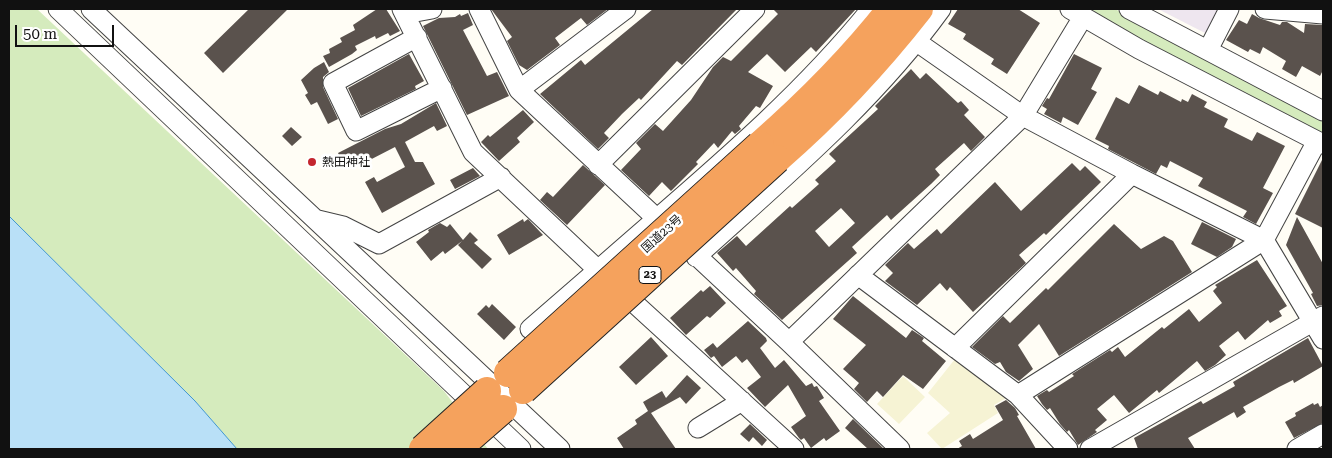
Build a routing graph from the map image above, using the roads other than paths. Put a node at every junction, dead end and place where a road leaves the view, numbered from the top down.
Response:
1 (58, 9) edge
2 (91, 9) edge
3 (432, 9) edge
4 (479, 9) edge
5 (626, 9) edge
6 (755, 9) edge
7 (870, 9) edge
8 (891, 9) edge
9 (919, 9) edge
10 (941, 9) edge
11 (1129, 9) edge
12 (1229, 9) edge
13 (1265, 9) edge
14 (404, 12) edge
15 (1076, 13) edge
16 (1323, 14) edge
17 (417, 38) junction
18 (917, 42) junction
19 (1208, 50) junction
20 (442, 88) junction
21 (519, 90) junction
22 (1323, 111) edge
23 (1023, 116) junction
24 (1320, 143) edge
25 (769, 152) junction
26 (598, 165) junction
27 (1132, 174) junction
28 (500, 177) junction
29 (655, 219) junction
30 (317, 220) junction
31 (1264, 240) junction
32 (696, 257) junction
33 (598, 270) junction
34 (858, 275) junction
35 (1318, 319) edge
36 (530, 328) dead end
37 (1323, 339) edge
38 (789, 342) junction
39 (955, 348) junction
40 (504, 392) junction
41 (1018, 395) junction
42 (742, 401) junction
43 (698, 428) dead end
44 (1323, 434) edge
45 (423, 449) edge
46 (457, 449) edge
47 (522, 449) edge
48 (560, 449) edge
49 (794, 449) edge
50 (900, 449) edge
51 (1068, 449) edge
52 (1090, 449) edge
53 (1297, 449) edge

1 - 47 street
2 - 30 street
3 - 14 street
4 - 21 street
5 - 21 street
6 - 26 street
7 - 29 street
8 - 25 highway, 国道23号 / 23
9 - 25 highway, 国道23号 / 23
10 - 18 street
11 - 19 street
12 - 19 street
13 - 16 street
14 - 17 street
15 - 23 street
15 - 24 street
17 - 20 street
17 - 20 street
18 - 23 street
18 - 32 street
19 - 22 street
20 - 28 street
21 - 26 street
23 - 27 street
23 - 34 street
24 - 31 street
25 - 40 highway, 国道23号 / 23, bridge
26 - 29 street
27 - 31 street
27 - 39 street
28 - 30 street
28 - 33 street
29 - 32 street
29 - 33 street
30 - 40 street
31 - 35 street
31 - 41 street
32 - 38 street
33 - 36 street
33 - 42 street
34 - 38 street
34 - 39 street
35 - 37 street
35 - 52 street
38 - 50 street
39 - 41 street
40 - 45 highway, 国道23号 / 23, bridge
40 - 46 highway, 国道23号 / 23, bridge
40 - 48 street
41 - 51 street
42 - 43 street
42 - 49 street
44 - 53 street

